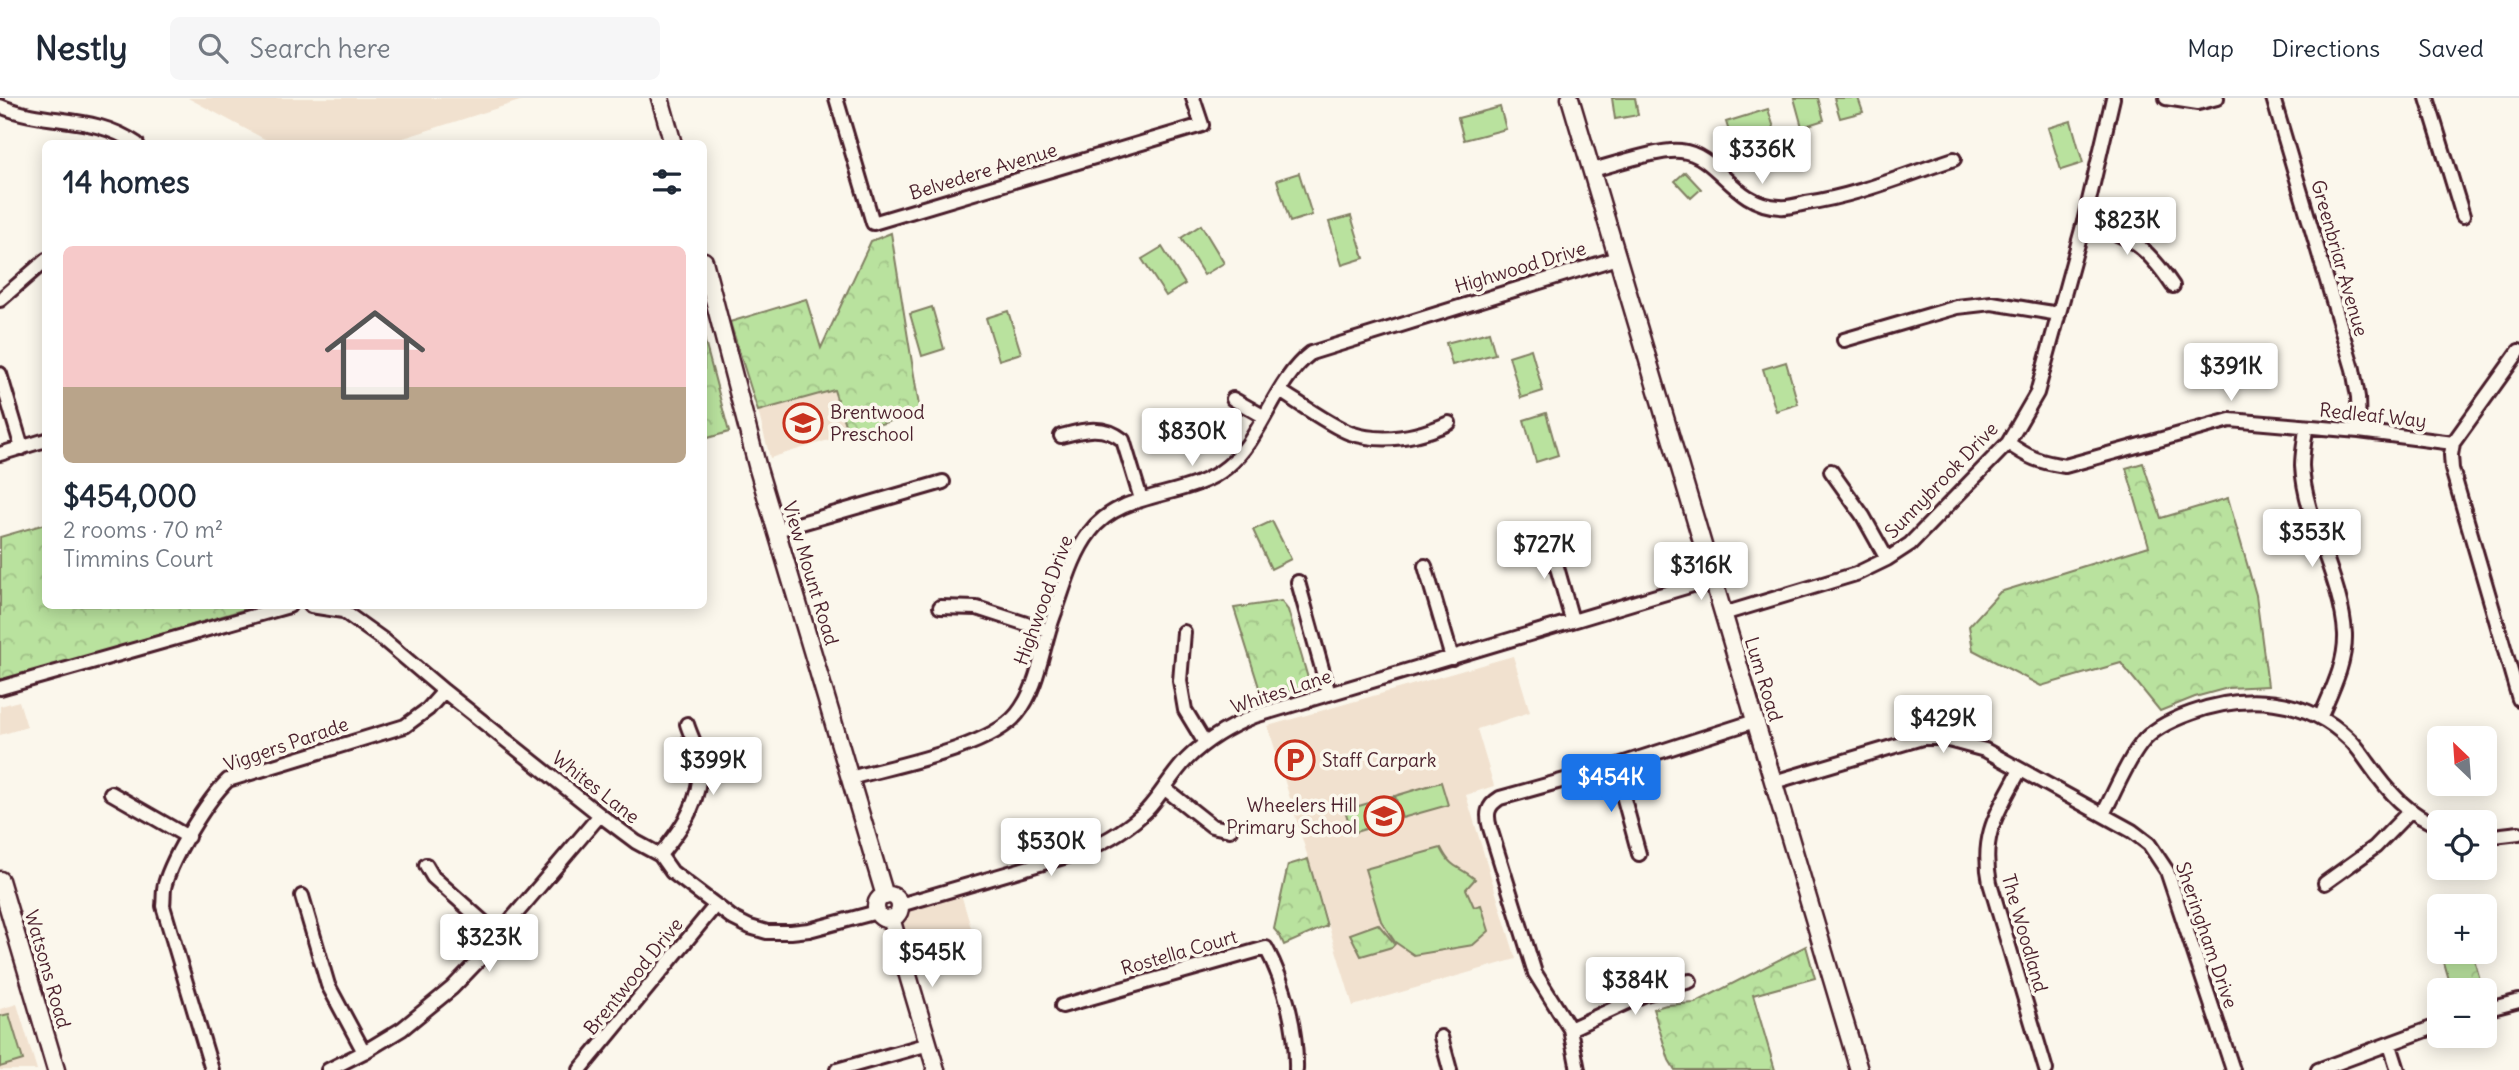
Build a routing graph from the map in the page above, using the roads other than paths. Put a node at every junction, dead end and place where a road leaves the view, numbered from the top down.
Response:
1 (660, 98) edge
2 (836, 98) edge
3 (1193, 98) edge
4 (1570, 98) edge
5 (2113, 98) edge
6 (2166, 98) edge
7 (2217, 98) edge
8 (2273, 98) edge
9 (2427, 98) edge
10 (0, 106) edge
11 (131, 140) edge
12 (673, 140) edge
13 (1954, 159) dead end
14 (1592, 170) junction
15 (2463, 216) dead end
16 (2084, 222) junction
17 (1616, 258) junction
18 (42, 263) edge
19 (707, 273) edge
20 (2173, 285) dead end
21 (0, 300) edge
22 (2059, 314) junction
23 (1844, 340) dead end
24 (2519, 351) edge
25 (0, 374) edge
26 (1280, 391) junction
27 (1233, 399) dead end
28 (1263, 416) junction
29 (1449, 423) dead end
30 (2306, 428) junction
31 (2359, 431) junction
32 (1061, 436) dead end
33 (42, 441) edge
34 (2008, 443) junction
35 (2453, 443) junction
36 (22, 448) junction
37 (0, 454) edge
38 (1830, 471) dead end
39 (943, 482) dead end
40 (1141, 499) junction
41 (777, 530) junction
42 (1547, 532) dead end
43 (1887, 559) junction
44 (1425, 566) dead end
45 (1713, 579) junction
46 (1298, 582) dead end
47 (940, 607) dead end
48 (278, 609) edge
49 (331, 609) edge
50 (1723, 614) junction
51 (1572, 620) junction
52 (1048, 631) junction
53 (1184, 632) dead end
54 (1452, 658) junction
55 (0, 688) edge
56 (444, 691) junction
57 (1329, 694) junction
58 (2519, 699) edge
59 (2321, 716) junction
60 (1755, 720) junction
61 (687, 724) dead end
62 (1205, 743) junction
63 (1615, 766) junction
64 (2020, 770) junction
65 (850, 778) junction
66 (1774, 782) junction
67 (1164, 789) junction
68 (111, 793) dead end
69 (2409, 812) junction
70 (2103, 814) junction
71 (600, 815) junction
72 (2427, 820) edge
73 (1230, 830) dead end
74 (2519, 833) edge
75 (2497, 836) edge
76 (188, 837) junction
77 (1639, 853) dead end
78 (660, 855) junction
79 (426, 864) dead end
80 (0, 880) edge
81 (2325, 883) dead end
82 (302, 896) dead end
83 (715, 905) junction
84 (890, 912) junction
85 (498, 935) junction
86 (1690, 981) dead end
87 (2519, 1001) edge
88 (1062, 1006) dead end
89 (2497, 1007) edge
90 (1570, 1028) junction
91 (2427, 1030) edge
92 (1441, 1037) dead end
93 (929, 1044) junction
94 (2390, 1045) junction
95 (364, 1052) junction
96 (335, 1069) edge
97 (56, 1070) edge
98 (212, 1070) edge
99 (580, 1070) edge
100 (838, 1070) edge
101 (936, 1070) edge
102 (1296, 1070) edge
103 (1450, 1070) edge
104 (1578, 1070) edge
105 (1859, 1070) edge
106 (2046, 1070) edge
107 (2233, 1070) edge
108 (2318, 1070) edge
109 (2398, 1070) edge

1 - 12 street
2 - 3 street, Belvedere Avenue
4 - 14 street, Lum Road
5 - 16 street, Sunnybrook Drive
6 - 7 street
8 - 31 street, Greenbriar Avenue
9 - 15 street
10 - 11 street
13 - 14 street
14 - 17 street, Lum Road
16 - 20 street
16 - 22 street, Sunnybrook Drive
17 - 26 street, Highwood Drive
17 - 45 street, Lum Road
18 - 21 street
19 - 41 street, View Mount Road
22 - 23 street
22 - 34 street, Sunnybrook Drive
24 - 35 street
25 - 36 street
26 - 28 street, Highwood Drive
26 - 29 street
27 - 28 street
28 - 40 street, Highwood Drive
30 - 31 street, Redleaf Way
30 - 34 street, Redleaf Way
30 - 59 street
31 - 35 street, Redleaf Way
32 - 40 street
33 - 36 street
34 - 43 street, Sunnybrook Drive
35 - 58 street
36 - 37 street
38 - 43 street
39 - 41 street
40 - 52 street, Highwood Drive
41 - 65 street, View Mount Road
42 - 51 street
43 - 50 street, Sunnybrook Drive
44 - 54 street
45 - 50 street, Lum Road
45 - 51 street, Whites Lane
46 - 57 street
47 - 52 street
48 - 55 street
49 - 56 street, Whites Lane
50 - 60 street, Lum Road
51 - 54 street, Whites Lane
52 - 65 street, Highwood Drive
53 - 62 street
54 - 57 street, Whites Lane
56 - 71 street, Whites Lane
56 - 76 street, Viggers Parade
57 - 62 street, Whites Lane
59 - 69 street
59 - 70 street
60 - 63 street
60 - 66 street, Lum Road
61 - 78 street
62 - 67 street, Whites Lane
63 - 77 street
63 - 90 street
64 - 66 street, Sheringham Drive
64 - 70 street, Sheringham Drive
64 - 106 street, The Woodland
65 - 84 street, View Mount Road
66 - 105 street, Lum Road
67 - 73 street
67 - 84 street, Whites Lane
68 - 76 street
69 - 72 street
69 - 81 street
70 - 107 street, Sheringham Drive
71 - 78 street, Whites Lane
71 - 85 street
74 - 75 street
76 - 98 street, Viggers Parade
78 - 83 street, Whites Lane
79 - 85 street
80 - 97 street, Watsons Road
82 - 95 street
83 - 84 street, Whites Lane
83 - 99 street, Brentwood Drive
84 - 93 street
85 - 95 street
86 - 90 street
87 - 89 street
88 - 102 street, Rostella Court
90 - 104 street
91 - 94 street
92 - 103 street
93 - 100 street
93 - 101 street
94 - 108 street
94 - 109 street
95 - 96 street

